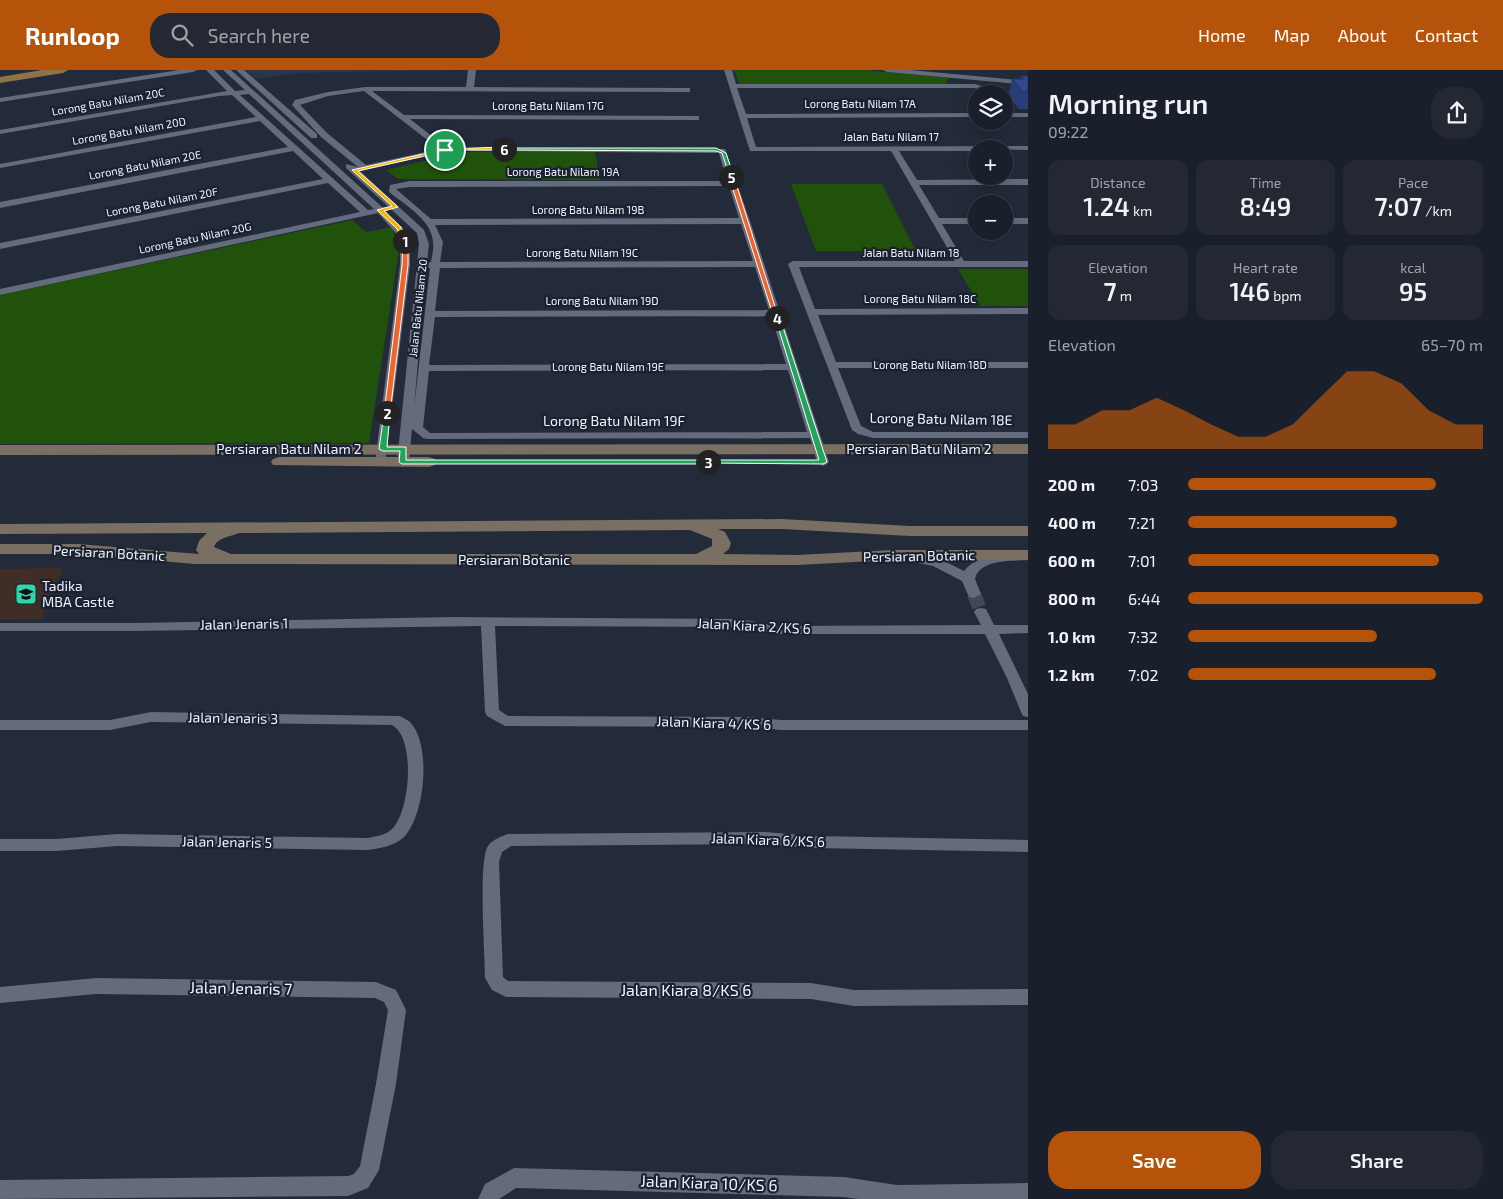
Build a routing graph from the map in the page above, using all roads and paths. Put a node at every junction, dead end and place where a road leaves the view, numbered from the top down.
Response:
1 (26, 70) edge
2 (63, 70) edge
3 (193, 70) edge
4 (210, 70) edge
5 (227, 70) edge
6 (240, 70) edge
7 (472, 70) edge
8 (728, 70) edge
9 (886, 70) edge
10 (0, 74) edge
11 (0, 80) edge
12 (1028, 83) edge
13 (733, 86) junction
14 (968, 86) edge
15 (470, 88) junction
16 (247, 89) junction
17 (365, 89) junction
18 (686, 90) dead end
19 (233, 92) junction
20 (0, 100) edge
21 (275, 102) junction
22 (968, 115) edge
23 (1013, 115) edge
24 (1028, 115) edge
25 (743, 116) junction
26 (400, 117) junction
27 (262, 118) junction
28 (696, 118) dead end
29 (0, 132) edge
30 (318, 140) junction
31 (294, 148) junction
32 (1028, 148) edge
33 (894, 149) junction
34 (445, 150) junction
35 (315, 153) junction
36 (0, 166) edge
37 (364, 168) junction
38 (355, 170) junction
39 (329, 180) junction
40 (1028, 182) edge
41 (733, 183) junction
42 (915, 183) junction
43 (0, 205) edge
44 (396, 207) junction
45 (380, 210) junction
46 (366, 213) junction
47 (746, 221) junction
48 (936, 221) junction
49 (968, 221) edge
50 (1013, 221) edge
51 (1028, 221) edge
52 (429, 222) junction
53 (0, 246) edge
54 (760, 264) junction
55 (794, 264) joint
56 (961, 264) junction
57 (1028, 264) edge
58 (405, 265) junction
59 (422, 265) junction
60 (435, 265) junction
61 (0, 292) edge
62 (1028, 311) edge
63 (812, 312) junction
64 (775, 313) junction
65 (430, 314) junction
66 (832, 365) junction
67 (1028, 365) edge
68 (792, 367) junction
69 (424, 368) junction
70 (417, 428) joint
71 (856, 428) joint
72 (1028, 435) edge
73 (819, 449) junction
74 (1028, 449) edge
75 (0, 450) edge
76 (382, 455) junction
77 (403, 455) junction
78 (0, 462) edge
79 (1028, 462) edge
80 (690, 525) junction
81 (244, 526) junction
82 (0, 529) edge
83 (1028, 531) edge
84 (0, 549) edge
85 (893, 555) junction
86 (1028, 555) edge
87 (232, 559) junction
88 (700, 560) junction
89 (968, 579) junction
90 (974, 594) tunnel mouth
91 (982, 612) tunnel mouth
92 (488, 622) junction
93 (0, 627) edge
94 (989, 630) junction
95 (1028, 630) edge
96 (1028, 712) edge
97 (0, 725) edge
98 (1028, 725) edge
99 (416, 784) joint
100 (508, 840) joint
101 (0, 845) edge
102 (1028, 846) edge
103 (0, 995) edge
104 (1028, 997) edge
105 (386, 1084) joint
106 (0, 1190) edge
107 (1028, 1193) edge
108 (488, 1199) edge

1 - 10 main road
2 - 11 main road
3 - 20 street
4 - 19 street
5 - 16 street, Jalan Batu Nilam 20
6 - 21 street, Jalan Batu Nilam 20
7 - 15 street
8 - 13 street
9 - 12 street
13 - 14 street
13 - 25 street
15 - 17 street
15 - 18 street
16 - 19 street, Lorong Batu Nilam 20C
16 - 21 street
16 - 35 street, Jalan Batu Nilam 20
17 - 26 street
17 - 37 street
19 - 27 street
19 - 29 street, Lorong Batu Nilam 20C
21 - 30 street, Jalan Batu Nilam 20
22 - 25 street, Lorong Batu Nilam 17A
23 - 24 street
25 - 33 street, Jalan Batu Nilam 17
26 - 28 street, Lorong Batu Nilam 17G
26 - 34 street
27 - 31 street
27 - 36 street, Lorong Batu Nilam 20D
30 - 35 street
30 - 38 street, Jalan Batu Nilam 20
31 - 39 street
31 - 43 street, Lorong Batu Nilam 20E
32 - 33 street, Jalan Batu Nilam 17
33 - 42 street
34 - 37 street
34 - 41 street
35 - 45 street, Jalan Batu Nilam 20
37 - 38 street
38 - 44 street, Jalan Batu Nilam 20
39 - 46 street
39 - 53 street, Lorong Batu Nilam 20F
40 - 42 street
41 - 47 street
41 - 52 street, Lorong Batu Nilam 19A
42 - 48 street
44 - 45 street, Lorong Batu Nilam 20G
44 - 59 street, Jalan Batu Nilam 20
45 - 46 street, Lorong Batu Nilam 20G
45 - 58 street, Jalan Batu Nilam 20
46 - 61 street, Lorong Batu Nilam 20G
47 - 52 street, Lorong Batu Nilam 19B
47 - 54 street
48 - 49 street
48 - 56 street
50 - 51 street
52 - 60 street
54 - 60 street, Lorong Batu Nilam 19C
54 - 64 street
55 - 56 street, Jalan Batu Nilam 18
55 - 63 street
56 - 57 street, Jalan Batu Nilam 18
58 - 59 street, Lorong Batu Nilam 19C
58 - 76 street, Jalan Batu Nilam 20
59 - 60 street, Lorong Batu Nilam 19C
59 - 77 street, Jalan Batu Nilam 20
60 - 65 street
62 - 63 street, Lorong Batu Nilam 18C
63 - 66 street
64 - 65 street, Lorong Batu Nilam 19D
64 - 68 street
65 - 69 street
66 - 67 street, Lorong Batu Nilam 18D
66 - 71 street
68 - 69 street, Lorong Batu Nilam 19E
68 - 73 street
69 - 70 street
70 - 73 street, Lorong Batu Nilam 19F
71 - 72 street, Lorong Batu Nilam 18E
73 - 74 main road, Persiaran Batu Nilam 2
73 - 77 street, Persiaran Batu Nilam 2
73 - 79 street, Persiaran Batu Nilam 2
75 - 76 main road, Persiaran Batu Nilam 2
76 - 77 street, Persiaran Batu Nilam 2
76 - 78 street, Persiaran Batu Nilam 2
80 - 81 main road, Persiaran Botanic
80 - 83 main road, Persiaran Botanic
80 - 88 main road
81 - 82 main road, Persiaran Botanic
81 - 87 main road
84 - 87 main road, Persiaran Botanic
85 - 86 main road, Persiaran Botanic
85 - 88 main road, Persiaran Botanic
85 - 89 street
86 - 89 street
87 - 88 main road, Persiaran Botanic
89 - 90 street
91 - 94 street
92 - 93 street, Jalan Jenaris 1
92 - 94 street, Jalan Kiara 2/KS 6
92 - 98 street, Jalan Kiara 4/KS 6
94 - 95 street, Jalan Kiara 2/KS 6
94 - 96 street
97 - 99 street, Jalan Jenaris 3
99 - 101 street, Jalan Jenaris 5
100 - 102 street, Jalan Kiara 6/KS 6
100 - 104 street, Jalan Kiara 8/KS 6
103 - 105 street, Jalan Jenaris 7
105 - 106 street
107 - 108 street, Jalan Kiara 10/KS 6

